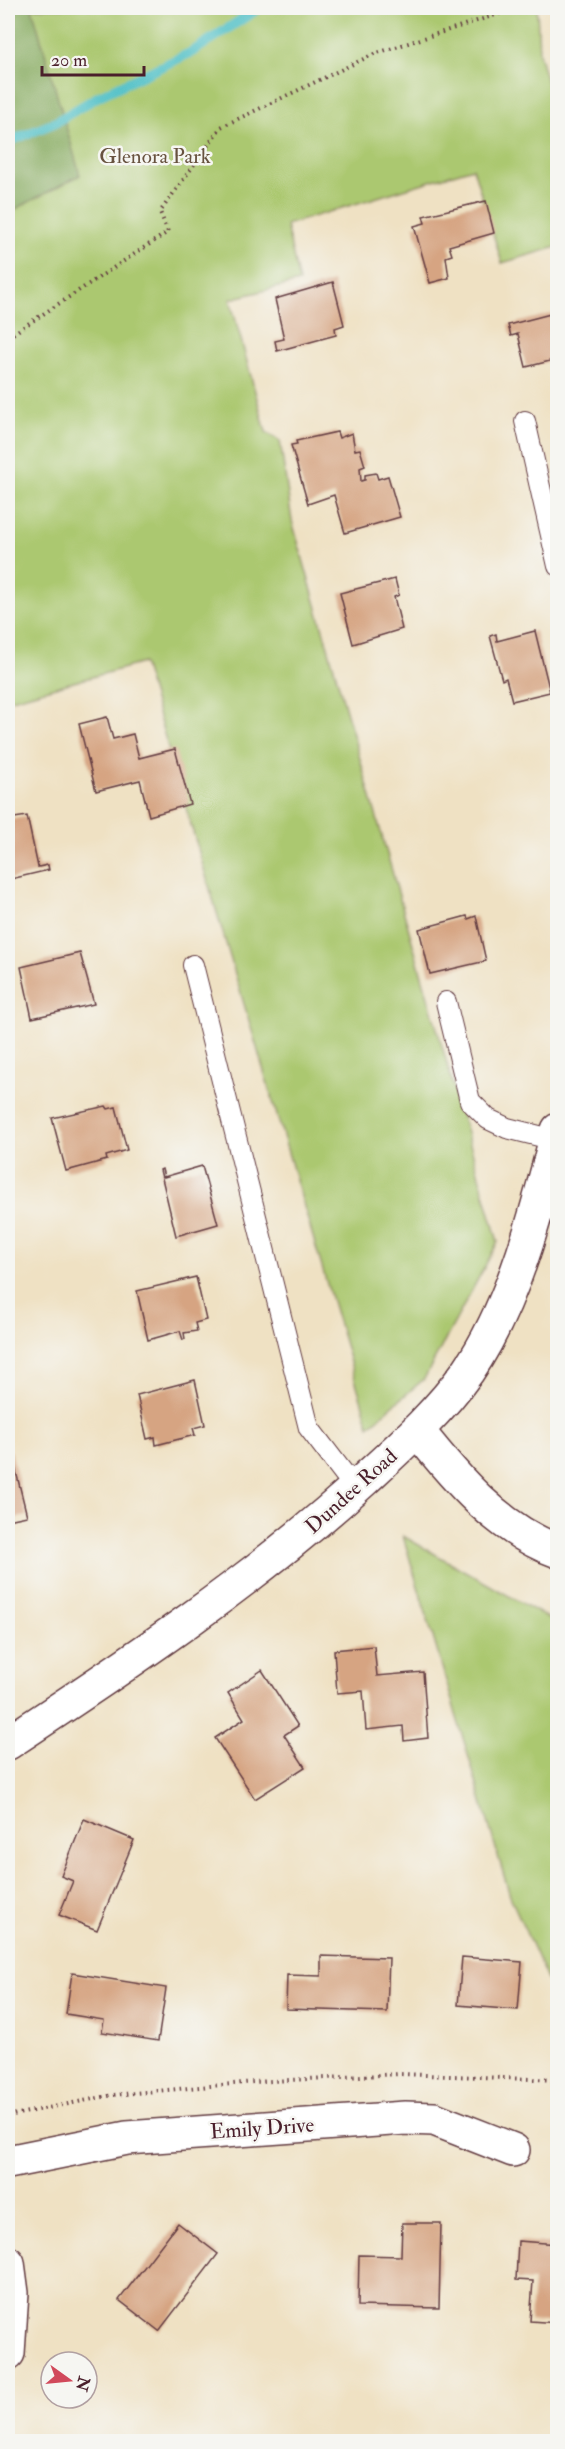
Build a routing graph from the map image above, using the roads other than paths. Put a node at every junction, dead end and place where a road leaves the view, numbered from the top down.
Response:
1 (525, 421) dead end
2 (558, 566) edge
3 (194, 965) dead end
4 (446, 1002) dead end
5 (556, 1135) edge
6 (418, 1431) junction
7 (355, 1488) junction
8 (558, 1551) edge
9 (8, 1743) edge
10 (513, 2150) dead end
11 (8, 2162) edge
12 (8, 2263) edge
13 (8, 2352) edge

1 - 2 lane
3 - 7 lane
4 - 5 lane
5 - 6 street, Dundee Road
6 - 7 street, Dundee Road
6 - 8 street
7 - 9 street, Dundee Road
10 - 11 street, Emily Drive
12 - 13 street

